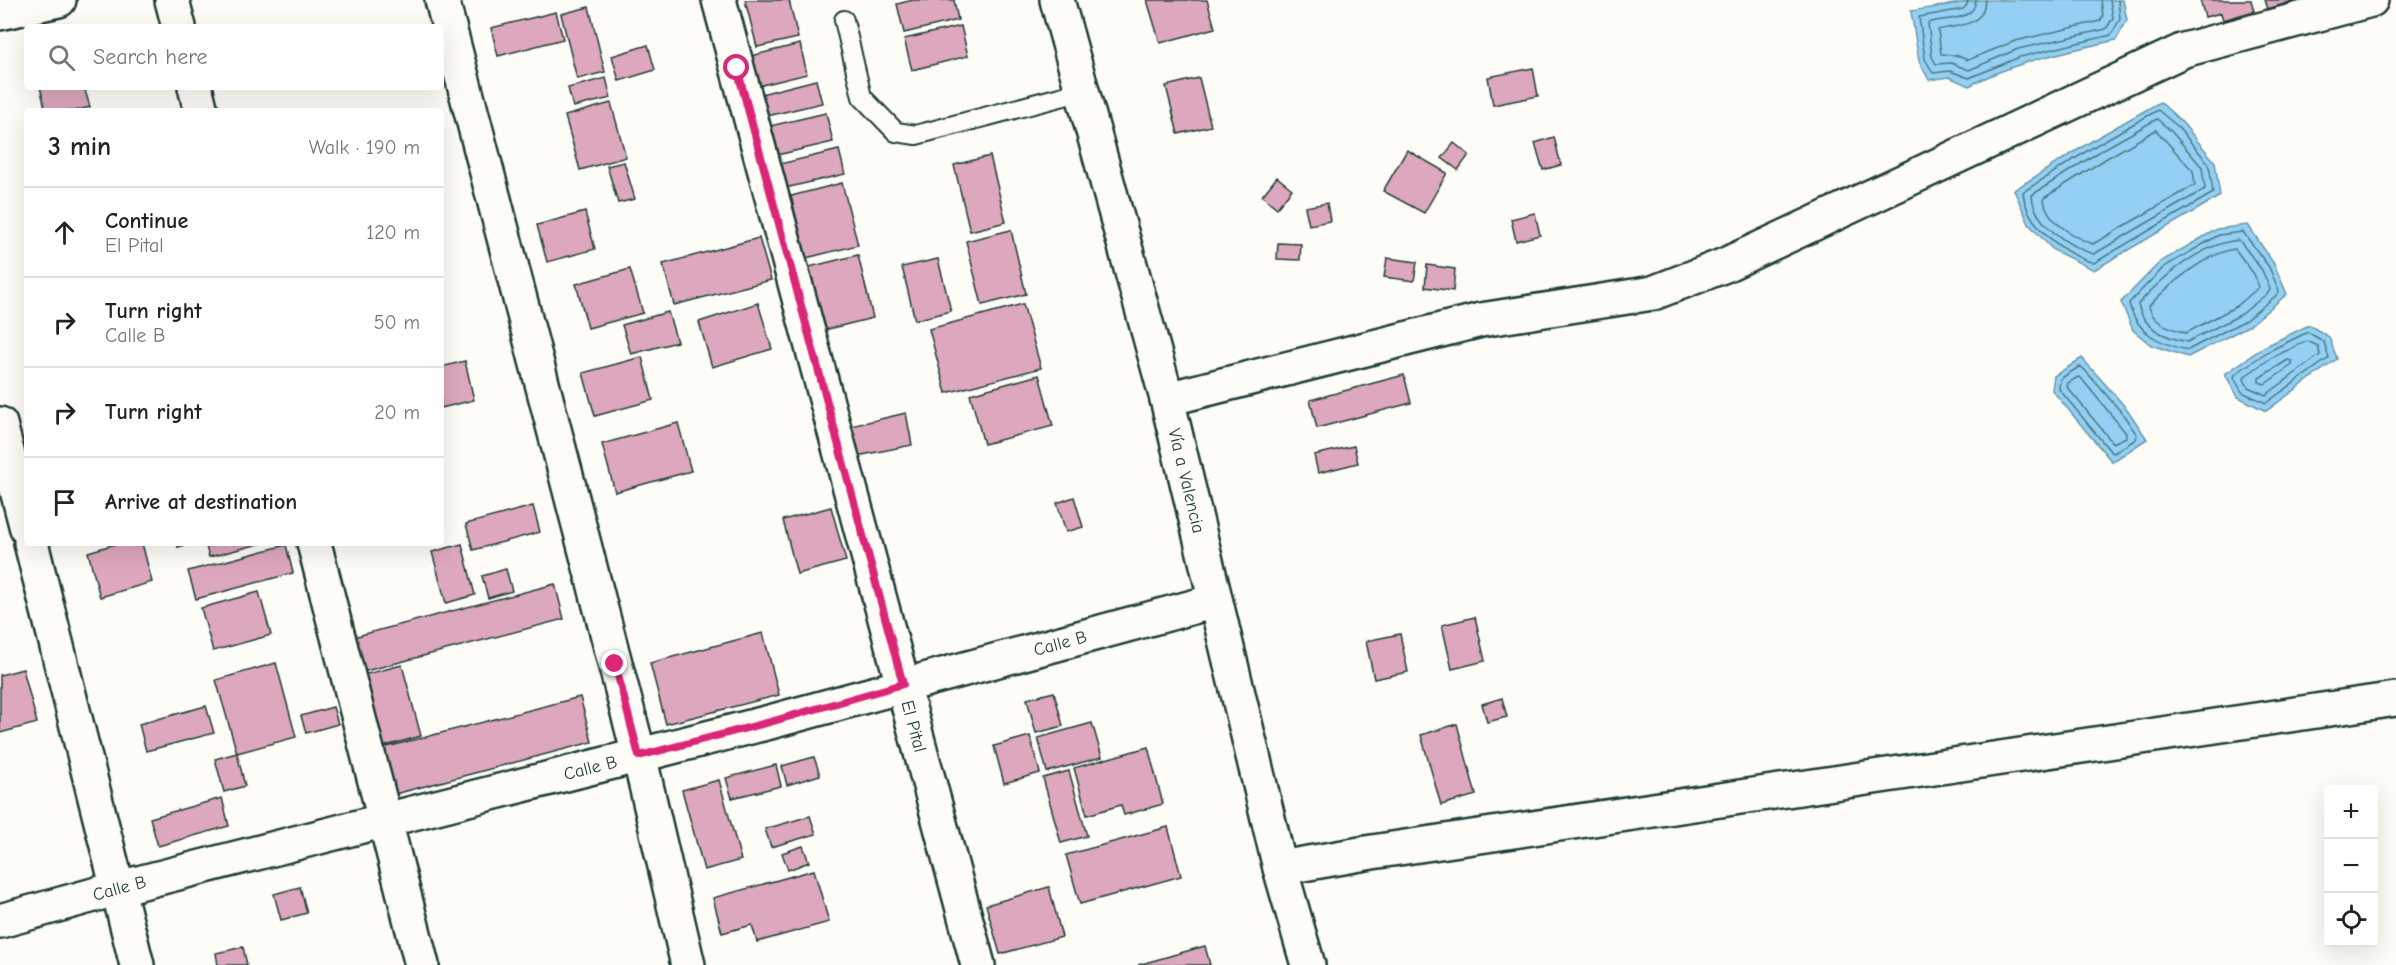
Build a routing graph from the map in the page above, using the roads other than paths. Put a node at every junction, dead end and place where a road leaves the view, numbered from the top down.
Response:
1 (59, 0) edge
2 (172, 0) edge
3 (442, 0) edge
4 (719, 0) edge
5 (1058, 0) edge
6 (2371, 0) edge
7 (0, 13) edge
8 (844, 20) dead end
9 (178, 24) edge
10 (196, 90) edge
11 (1083, 92) junction
12 (200, 108) edge
13 (1167, 399) junction
14 (0, 424) edge
15 (24, 517) edge
16 (32, 546) edge
17 (315, 546) edge
18 (1215, 601) junction
19 (903, 684) junction
20 (2396, 699) edge
21 (639, 756) junction
22 (386, 819) junction
23 (1280, 868) junction
24 (119, 888) junction
25 (0, 921) edge
26 (137, 965) edge
27 (422, 965) edge
28 (688, 965) edge
29 (978, 965) edge
30 (1308, 965) edge

1 - 7 main road
2 - 9 main road
3 - 21 main road
4 - 19 main road, El Pital
5 - 11 main road, Vía a Valencia
6 - 13 main road
8 - 11 lane
10 - 12 main road
11 - 13 main road, Vía a Valencia
13 - 18 main road, Vía a Valencia
14 - 15 main road
16 - 24 main road
17 - 22 main road
18 - 19 main road, Calle B
18 - 23 main road, Vía a Valencia
19 - 21 main road, Calle B
19 - 29 main road, El Pital
20 - 23 main road
21 - 22 main road, Calle B
21 - 28 main road
22 - 24 main road, Calle B
22 - 27 main road
23 - 30 main road, Vía a Valencia
24 - 25 main road, Calle B
24 - 26 main road

